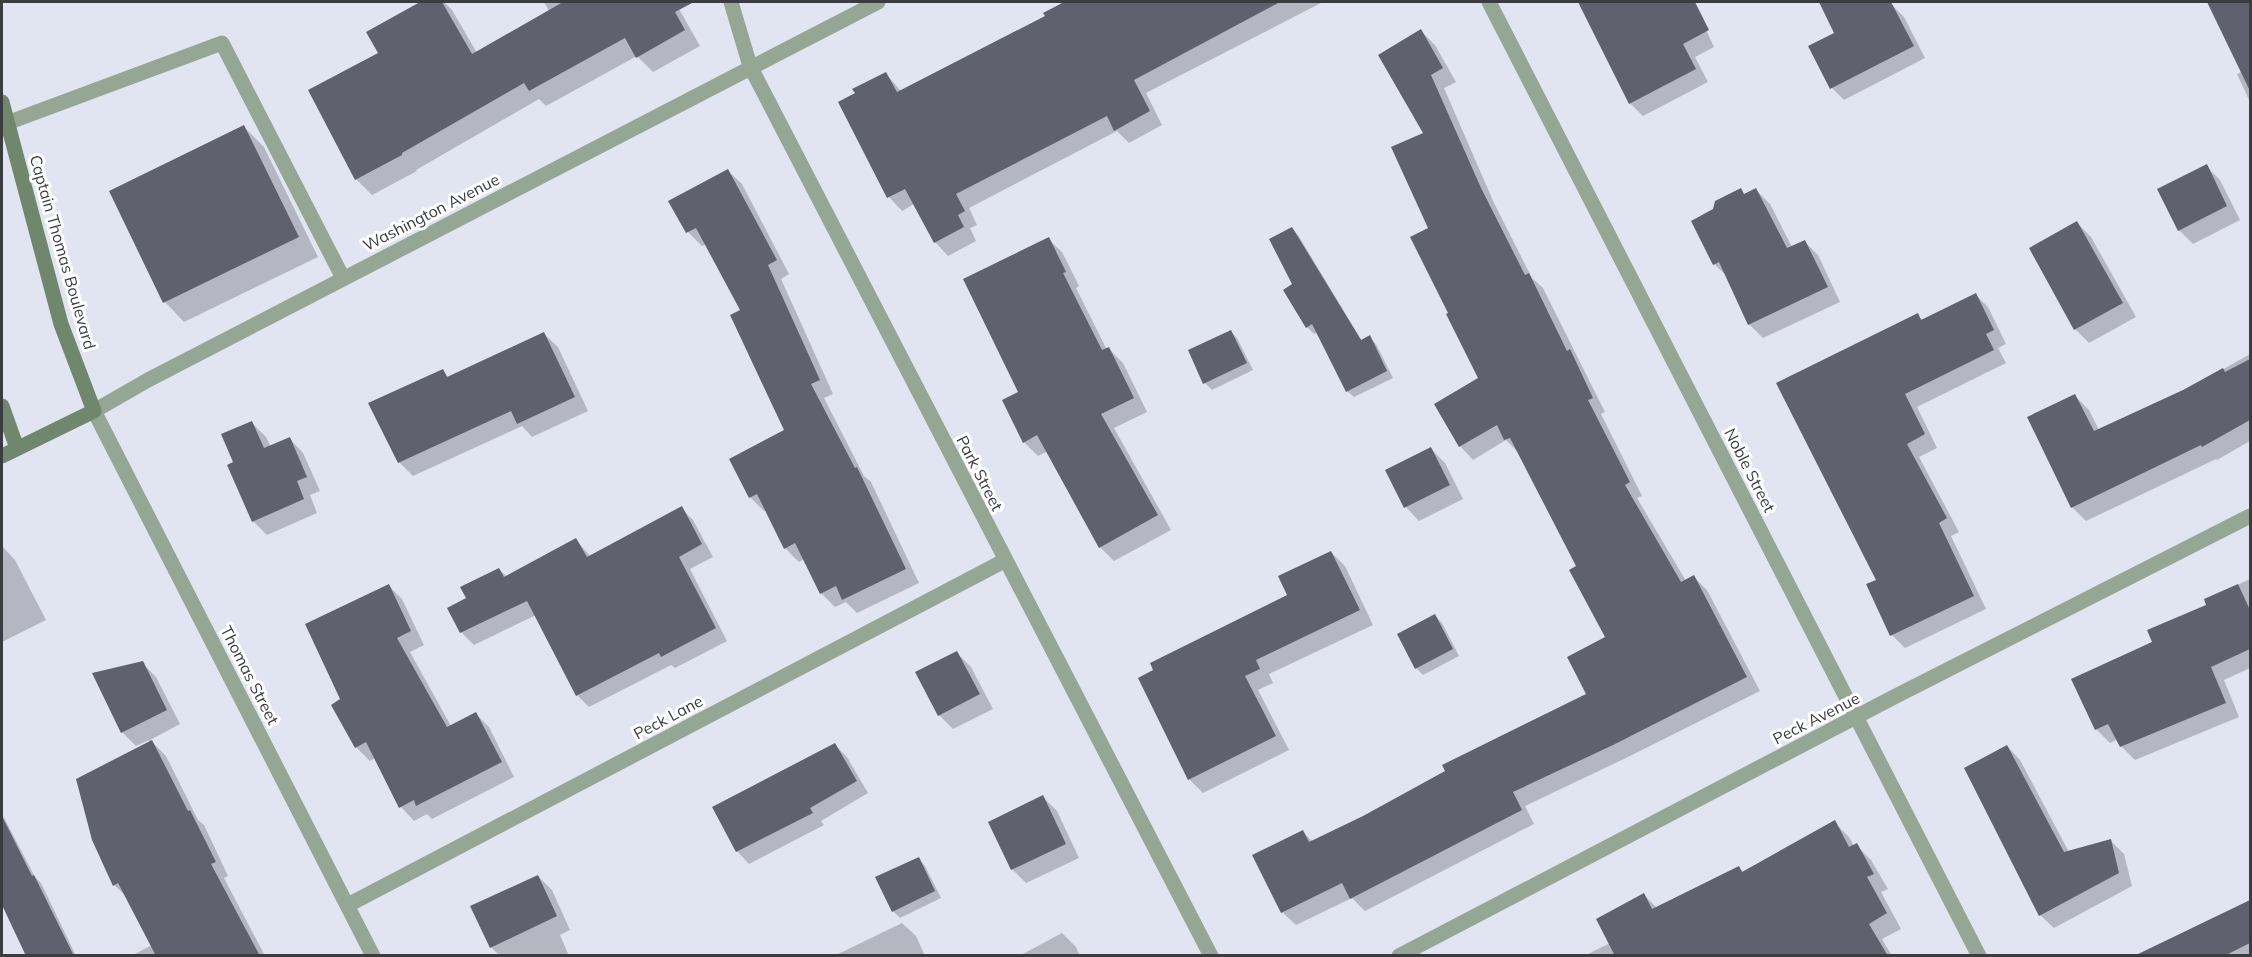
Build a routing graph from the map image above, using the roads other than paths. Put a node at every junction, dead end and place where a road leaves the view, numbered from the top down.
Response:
1 (731, 2) edge
2 (878, 2) edge
3 (1489, 2) edge
4 (750, 66) junction
5 (2, 102) edge
6 (7, 123) junction
7 (343, 278) junction
8 (2, 406) edge
9 (94, 411) junction
10 (17, 448) junction
11 (2, 456) edge
12 (2250, 516) edge
13 (1004, 561) junction
14 (1856, 717) junction
15 (348, 905) junction
16 (373, 956) edge
17 (1211, 956) edge
18 (1399, 956) edge
19 (1979, 956) edge

1 - 4 street, Park Street
2 - 4 street, Washington Avenue
3 - 14 street, Noble Street
4 - 7 street, Washington Avenue
4 - 13 street, Park Street
5 - 6 street, Captain Thomas Boulevard
6 - 7 street
6 - 9 street, Captain Thomas Boulevard
7 - 9 street, Washington Avenue
8 - 10 street
9 - 10 street, Washington Avenue
9 - 15 street, Thomas Street
10 - 11 street, Washington Avenue
12 - 14 street, Peck Avenue
13 - 15 street, Peck Lane
13 - 17 street, Park Street
14 - 18 street, Peck Avenue
14 - 19 street, Noble Street
15 - 16 street, Thomas Street

